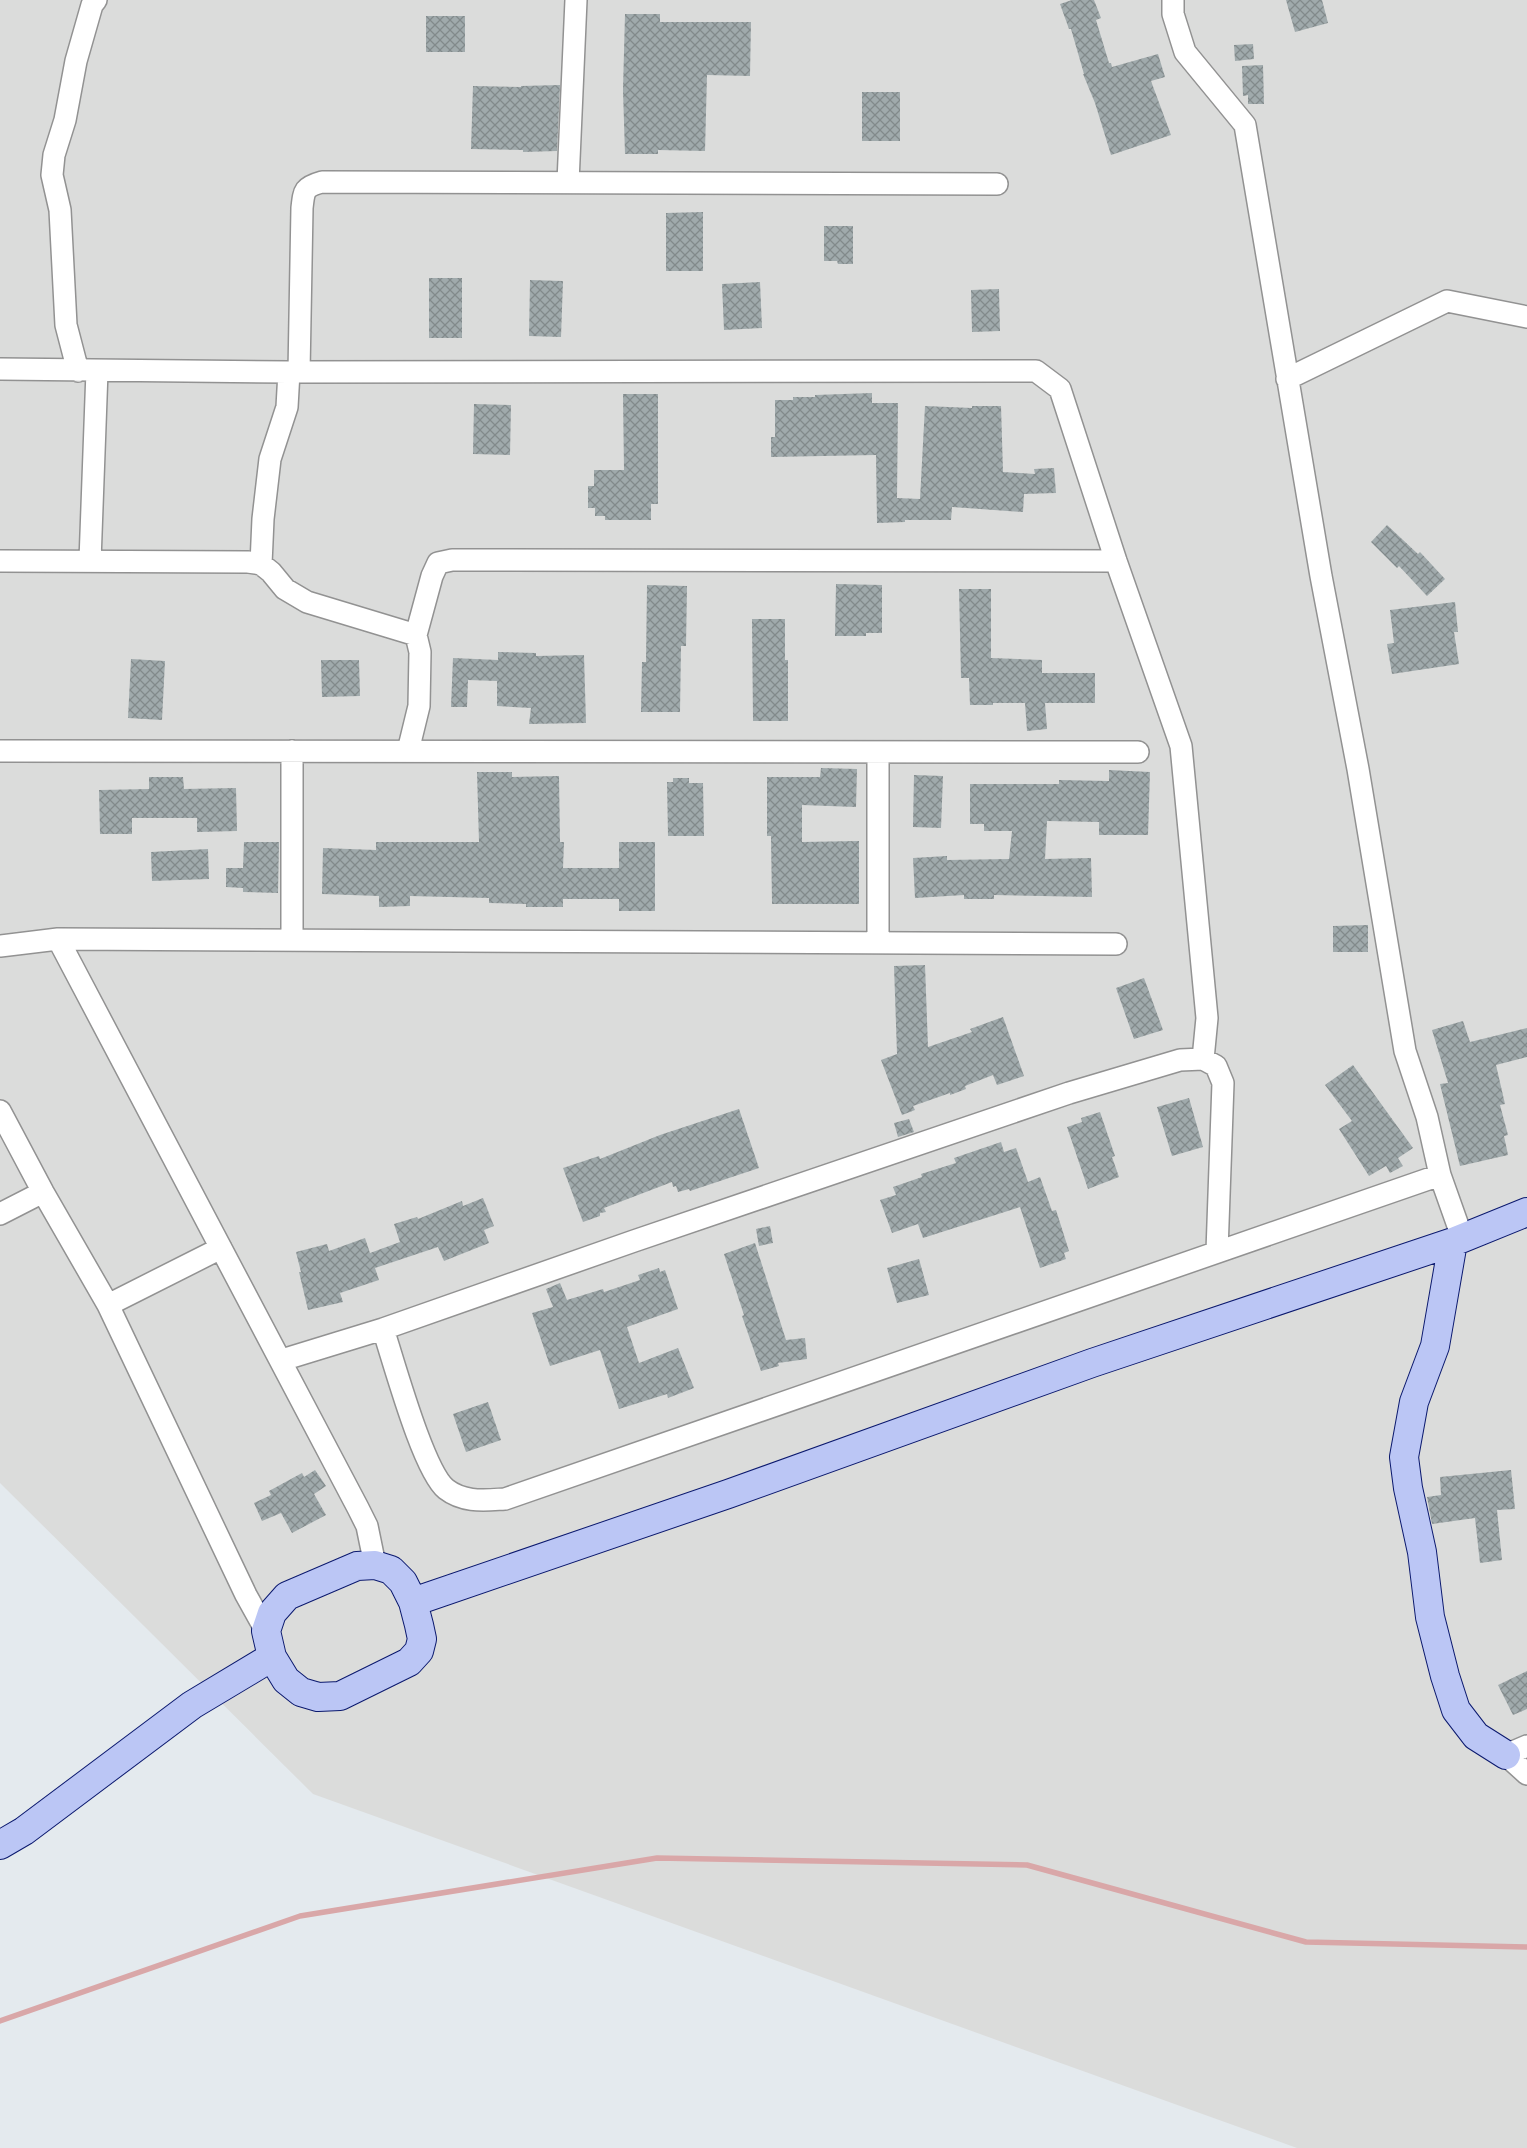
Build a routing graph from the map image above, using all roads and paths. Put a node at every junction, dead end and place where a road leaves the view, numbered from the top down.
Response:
1 (96, 0) edge
2 (576, 0) edge
3 (1173, 0) edge
4 (568, 182) junction
5 (996, 184) dead end
6 (1527, 317) edge
7 (0, 369) edge
8 (88, 371) junction
9 (294, 372) junction
10 (1287, 379) junction
11 (0, 561) edge
12 (90, 561) junction
13 (1116, 561) junction
14 (261, 564) junction
15 (416, 636) junction
16 (0, 751) edge
17 (292, 751) junction
18 (408, 751) junction
19 (878, 752) junction
20 (1138, 752) dead end
21 (58, 939) junction
22 (292, 940) junction
23 (878, 943) junction
24 (1116, 944) dead end
25 (0, 946) edge
26 (1203, 1058) junction
27 (0, 1112) edge
28 (1440, 1175) junction
29 (43, 1192) junction
30 (1527, 1212) edge
31 (0, 1214) edge
32 (1457, 1239) junction
33 (221, 1248) junction
34 (1217, 1251) junction
35 (108, 1305) junction
36 (384, 1328) junction
37 (282, 1360) junction
38 (375, 1565) junction
39 (412, 1602) junction
40 (266, 1631) junction
41 (272, 1657) junction
42 (1517, 1751) edge
43 (1527, 1774) edge
44 (0, 1845) edge

1 - 8 street
2 - 4 street
3 - 10 street
4 - 5 street
4 - 9 street
6 - 10 street
7 - 8 street
8 - 9 street
8 - 12 street
9 - 13 street
9 - 14 street
10 - 28 street
11 - 12 street
12 - 14 street
13 - 15 street
13 - 26 street
14 - 15 street
15 - 18 street
16 - 17 street
17 - 18 street
17 - 22 street
18 - 19 street
19 - 20 street
19 - 23 street
21 - 22 street
21 - 25 street
21 - 33 street
22 - 23 street
23 - 24 street
26 - 34 street
26 - 36 street
27 - 29 street
28 - 32 street
28 - 34 street
29 - 31 street
29 - 35 street
30 - 32 street
32 - 39 street
32 - 42 street
33 - 35 street
33 - 37 street
34 - 36 street
35 - 40 street
36 - 37 street
37 - 38 street
38 - 39 street
38 - 40 street
39 - 41 street
40 - 41 street
41 - 44 street
42 - 43 street

